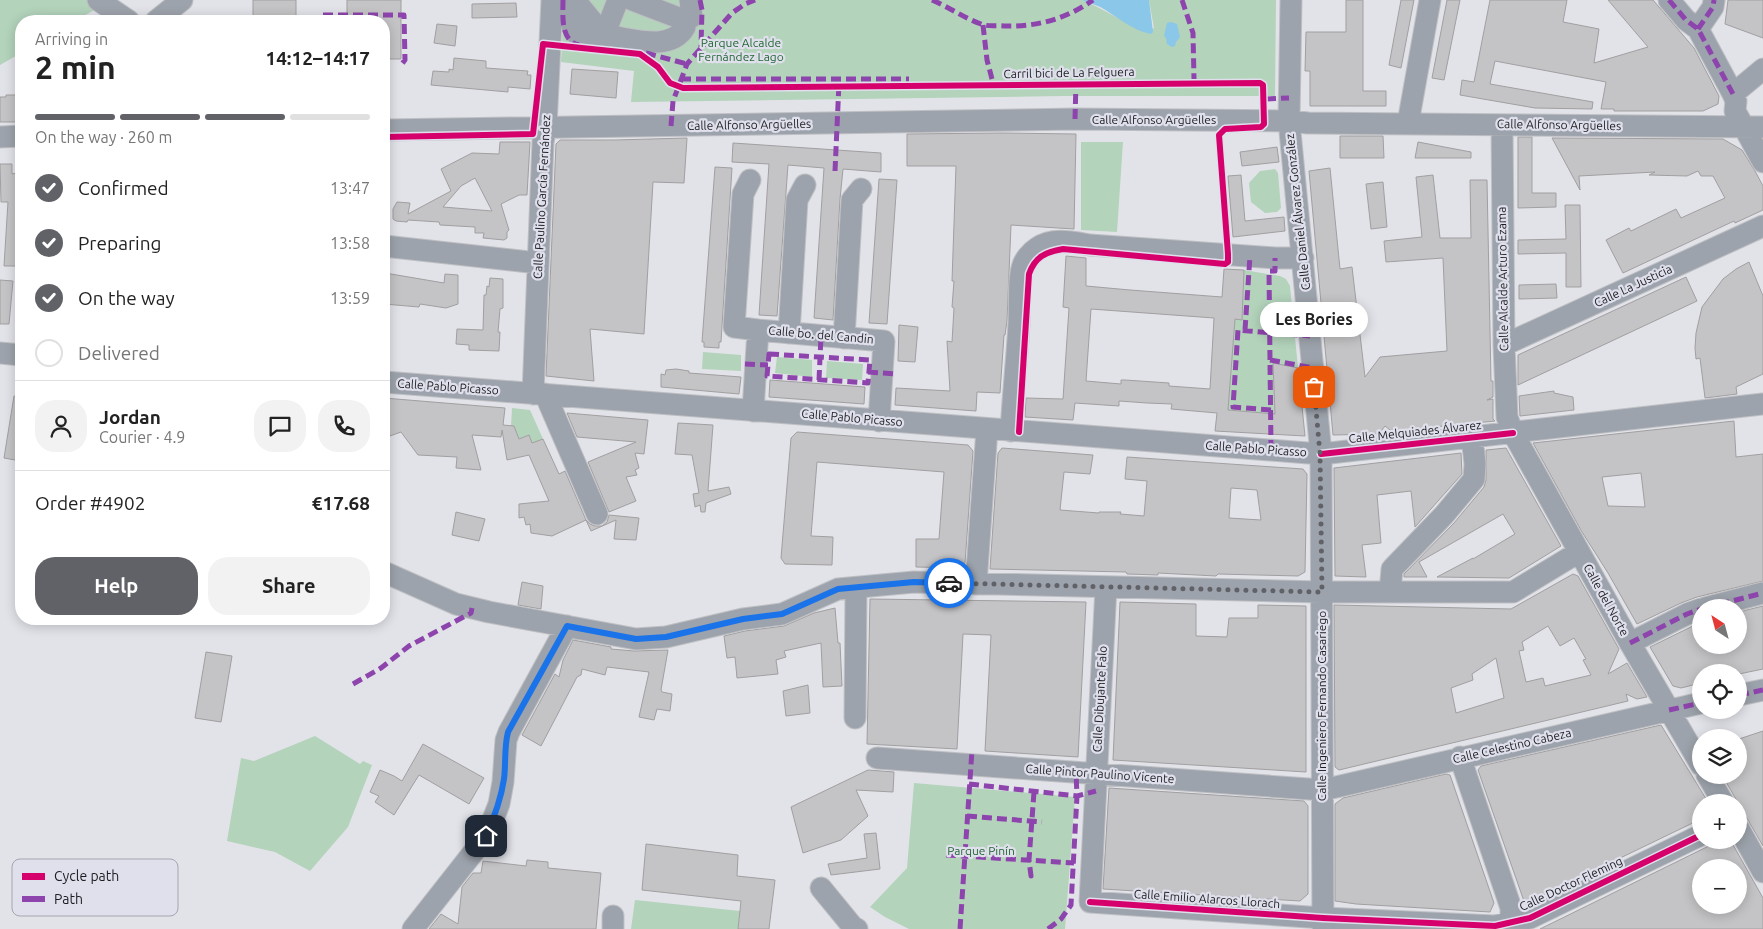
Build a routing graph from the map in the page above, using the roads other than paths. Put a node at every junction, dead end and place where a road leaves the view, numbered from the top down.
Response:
1 (98, 0) edge
2 (182, 0) edge
3 (552, 0) edge
4 (569, 0) edge
5 (575, 0) edge
6 (618, 0) edge
7 (1291, 0) edge
8 (1430, 0) edge
9 (1669, 0) edge
10 (1714, 0) edge
11 (646, 2) edge
12 (120, 15) edge
13 (163, 15) edge
14 (686, 15) edge
15 (1698, 29) junction
16 (607, 34) junction
17 (639, 40) junction
18 (1763, 69) edge
19 (1733, 94) junction
20 (1289, 120) junction
21 (1408, 123) junction
22 (1502, 125) junction
23 (546, 127) junction
24 (1753, 127) edge
25 (390, 130) edge
26 (15, 136) edge
27 (0, 137) edge
28 (1763, 162) edge
29 (750, 180) dead end
30 (805, 185) dead end
31 (861, 189) dead end
32 (1763, 226) edge
33 (390, 247) edge
34 (1303, 258) junction
35 (538, 263) junction
36 (758, 330) junction
37 (788, 333) junction
38 (844, 338) junction
39 (1504, 346) junction
40 (0, 354) edge
41 (15, 355) edge
42 (390, 382) edge
43 (539, 394) junction
44 (1763, 404) edge
45 (753, 411) junction
46 (879, 421) junction
47 (987, 429) junction
48 (1011, 431) junction
49 (1512, 433) junction
50 (1472, 437) junction
51 (1320, 454) junction
52 (597, 514) dead end
53 (1579, 552) junction
54 (390, 575) edge
55 (976, 584) junction
56 (1106, 586) junction
57 (856, 588) junction
58 (1322, 592) junction
59 (1390, 592) junction
60 (1763, 593) edge
61 (1740, 599) edge
62 (1692, 612) edge
63 (567, 626) junction
64 (1630, 643) junction
65 (1763, 690) edge
66 (1747, 693) edge
67 (1692, 705) edge
68 (1669, 710) junction
69 (855, 718) dead end
70 (1692, 750) edge
71 (877, 758) dead end
72 (1460, 758) junction
73 (1096, 774) junction
74 (1323, 790) junction
75 (1692, 839) edge
76 (1747, 843) edge
77 (1763, 872) edge
78 (821, 888) dead end
79 (1090, 902) joint
80 (1323, 923) edge
81 (1511, 926) edge
82 (413, 929) edge
83 (857, 929) edge

1 - 12 street
2 - 13 street
3 - 23 street, Calle Paulino García Fernández
4 - 16 street
5 - 16 street
6 - 16 street
7 - 20 street, Calle Daniel Álvarez González
8 - 21 street
9 - 15 street
10 - 15 street
11 - 14 street
11 - 17 street
14 - 17 street
15 - 19 street
16 - 17 street
18 - 19 street
19 - 24 street
20 - 21 street, Calle Alfonso Argüelles
20 - 23 street, Calle Alfonso Argüelles
20 - 34 street, Calle Daniel Álvarez González
21 - 22 street, Calle Alfonso Argüelles
22 - 24 street, Calle Alfonso Argüelles
22 - 39 street, Calle Alcalde Arturo Ezama
23 - 25 street, Calle Alfonso Argüelles
23 - 35 street, Calle Paulino García Fernández
24 - 28 street
26 - 27 street
29 - 36 street
30 - 37 street
31 - 38 street
32 - 39 street, Calle La Justicia
33 - 35 street
34 - 48 street
34 - 51 street, Calle Daniel Álvarez González
35 - 43 street, Calle Paulino García Fernández
36 - 37 street, Calle bo. del Candin
36 - 45 street, Calle bo. del Candin
37 - 38 street, Calle bo. del Candin
38 - 46 street, Calle bo. del Candin
39 - 49 street, Calle Alcalde Arturo Ezama
40 - 41 street
42 - 43 street, Calle Pablo Picasso
43 - 45 street, Calle Pablo Picasso
43 - 52 street
44 - 49 street, Calle Melquiades Álvarez
45 - 46 street, Calle Pablo Picasso
46 - 47 street, Calle Pablo Picasso
47 - 48 street, Calle Pablo Picasso
47 - 55 street
48 - 51 street, Calle Pablo Picasso
49 - 50 street, Calle Melquiades Álvarez
49 - 53 street, Calle del Norte
50 - 51 street, Calle Melquiades Álvarez
50 - 59 street
51 - 58 street, Calle Ingeniero Fernando Casariego
53 - 59 street
53 - 64 street, Calle del Norte
54 - 63 street
55 - 56 street
55 - 57 street
56 - 58 street
56 - 73 street, Calle Dibujante Falo
57 - 63 street
57 - 69 street
58 - 59 street
58 - 74 street, Calle Ingeniero Fernando Casariego
60 - 61 street
62 - 64 street
63 - 82 street
64 - 68 street, Calle del Norte
65 - 66 street
67 - 68 street, Calle Celestino Cabeza
68 - 70 street, Calle del Norte
68 - 72 street, Calle Celestino Cabeza
71 - 73 street, Calle Pintor Paulino Vicente
72 - 74 street, Calle Celestino Cabeza
72 - 81 street
73 - 74 street, Calle Pintor Paulino Vicente
73 - 79 street, Calle Dibujante Falo
74 - 80 street, Calle Ingeniero Fernando Casariego
75 - 81 street, Calle Doctor Fleming
76 - 77 street
78 - 83 street
79 - 80 street, Calle Emilio Alarcos Llorach
80 - 81 street, Calle Doctor Fleming

